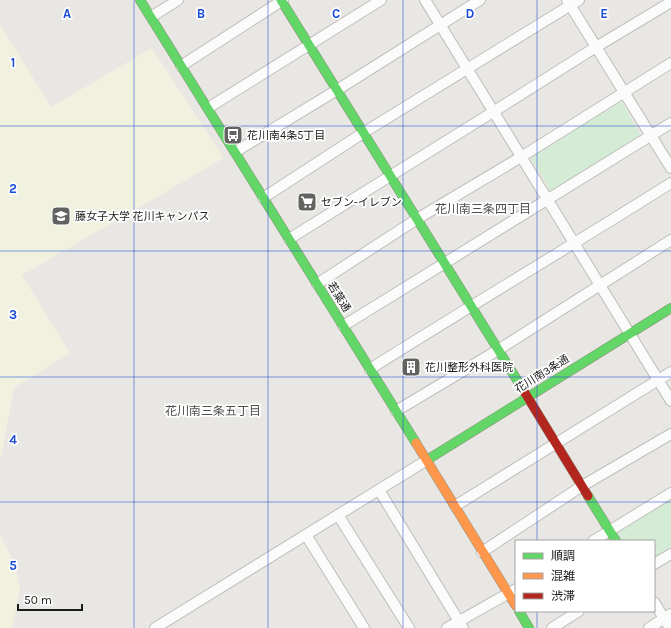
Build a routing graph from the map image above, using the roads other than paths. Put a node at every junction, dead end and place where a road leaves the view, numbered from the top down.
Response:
1 (140, 0) edge
2 (178, 0) edge
3 (282, 0) edge
4 (380, 0) edge
5 (425, 0) edge
6 (480, 0) edge
7 (572, 2) edge
8 (671, 2) edge
9 (151, 17) junction
10 (440, 25) junction
11 (309, 44) junction
12 (596, 47) junction
13 (671, 63) edge
14 (181, 66) junction
15 (467, 70) junction
16 (337, 90) junction
17 (624, 92) junction
18 (208, 108) junction
19 (494, 112) junction
20 (671, 123) edge
21 (363, 132) junction
22 (650, 135) junction
23 (235, 152) junction
24 (521, 157) junction
25 (671, 168) edge
26 (390, 175) junction
27 (671, 183) edge
28 (263, 198) junction
29 (547, 200) junction
30 (417, 219) junction
31 (289, 239) junction
32 (671, 240) edge
33 (574, 244) junction
34 (444, 263) junction
35 (317, 284) junction
36 (600, 286) junction
37 (471, 306) junction
38 (671, 308) edge
39 (343, 326) junction
40 (630, 334) junction
41 (498, 350) junction
42 (370, 369) junction
43 (671, 372) edge
44 (658, 380) junction
45 (527, 397) junction
46 (671, 401) edge
47 (396, 411) junction
48 (671, 434) edge
49 (556, 443) junction
50 (426, 460) junction
51 (582, 486) junction
52 (379, 490) junction
53 (671, 493) edge
54 (455, 506) junction
55 (338, 515) junction
56 (610, 531) junction
57 (306, 535) junction
58 (595, 540) edge
59 (615, 540) edge
60 (482, 552) junction
61 (671, 554) edge
62 (655, 563) edge
63 (512, 591) edge
64 (515, 602) edge
65 (655, 603) edge
66 (520, 612) edge
67 (577, 612) edge
68 (668, 616) edge
69 (461, 625) edge
70 (155, 628) edge
71 (364, 628) edge
72 (409, 628) edge
73 (447, 628) edge
74 (529, 628) edge
75 (552, 628) edge
76 (649, 628) edge
77 (670, 628) edge

1 - 9 street, 若葉通
2 - 9 street
3 - 11 street
3 - 14 street
4 - 11 street
5 - 10 street
6 - 10 street
7 - 12 street
7 - 15 street
8 - 12 street
9 - 14 street, 若葉通
10 - 15 street
10 - 16 street
11 - 16 street
11 - 18 street
12 - 17 street
12 - 19 street
13 - 17 street
14 - 18 street, 若葉通
15 - 19 street
15 - 21 street
16 - 21 street
16 - 23 street
17 - 22 street
17 - 24 street
18 - 23 street, 若葉通
19 - 24 street
19 - 26 street
20 - 22 street
21 - 26 street
21 - 28 street
22 - 25 street
22 - 29 street
23 - 28 street, 若葉通
24 - 29 street
24 - 30 street
26 - 30 street
26 - 31 street
27 - 33 street
28 - 31 street, 若葉通
29 - 33 street
29 - 34 street
30 - 34 street
30 - 35 street
31 - 35 street, 若葉通
32 - 36 street
33 - 36 street
33 - 37 street
34 - 37 street
34 - 39 street
35 - 39 street, 若葉通
36 - 40 street
36 - 41 street
37 - 41 street
37 - 42 street
38 - 40 street, 花川南3条通
39 - 42 street, 若葉通
40 - 44 street
40 - 45 street, 花川南3条通
41 - 45 street
41 - 47 street
42 - 47 street, 若葉通
43 - 44 street
44 - 46 street
44 - 49 street
45 - 49 street
45 - 50 street, 花川南3条通
47 - 50 street, 若葉通
48 - 51 street
49 - 51 street
49 - 54 street
50 - 52 street
50 - 54 street, 若葉通
51 - 56 street
51 - 60 street
52 - 55 street
52 - 69 street
53 - 56 street
54 - 60 street, 若葉通
55 - 57 street
55 - 72 street
56 - 58 street
56 - 59 street
57 - 70 street
57 - 71 street
60 - 63 street, 若葉通
61 - 62 street
63 - 64 street, 若葉通
63 - 69 street
65 - 68 street
66 - 74 street
67 - 75 street
68 - 76 street
68 - 77 street
69 - 73 street

